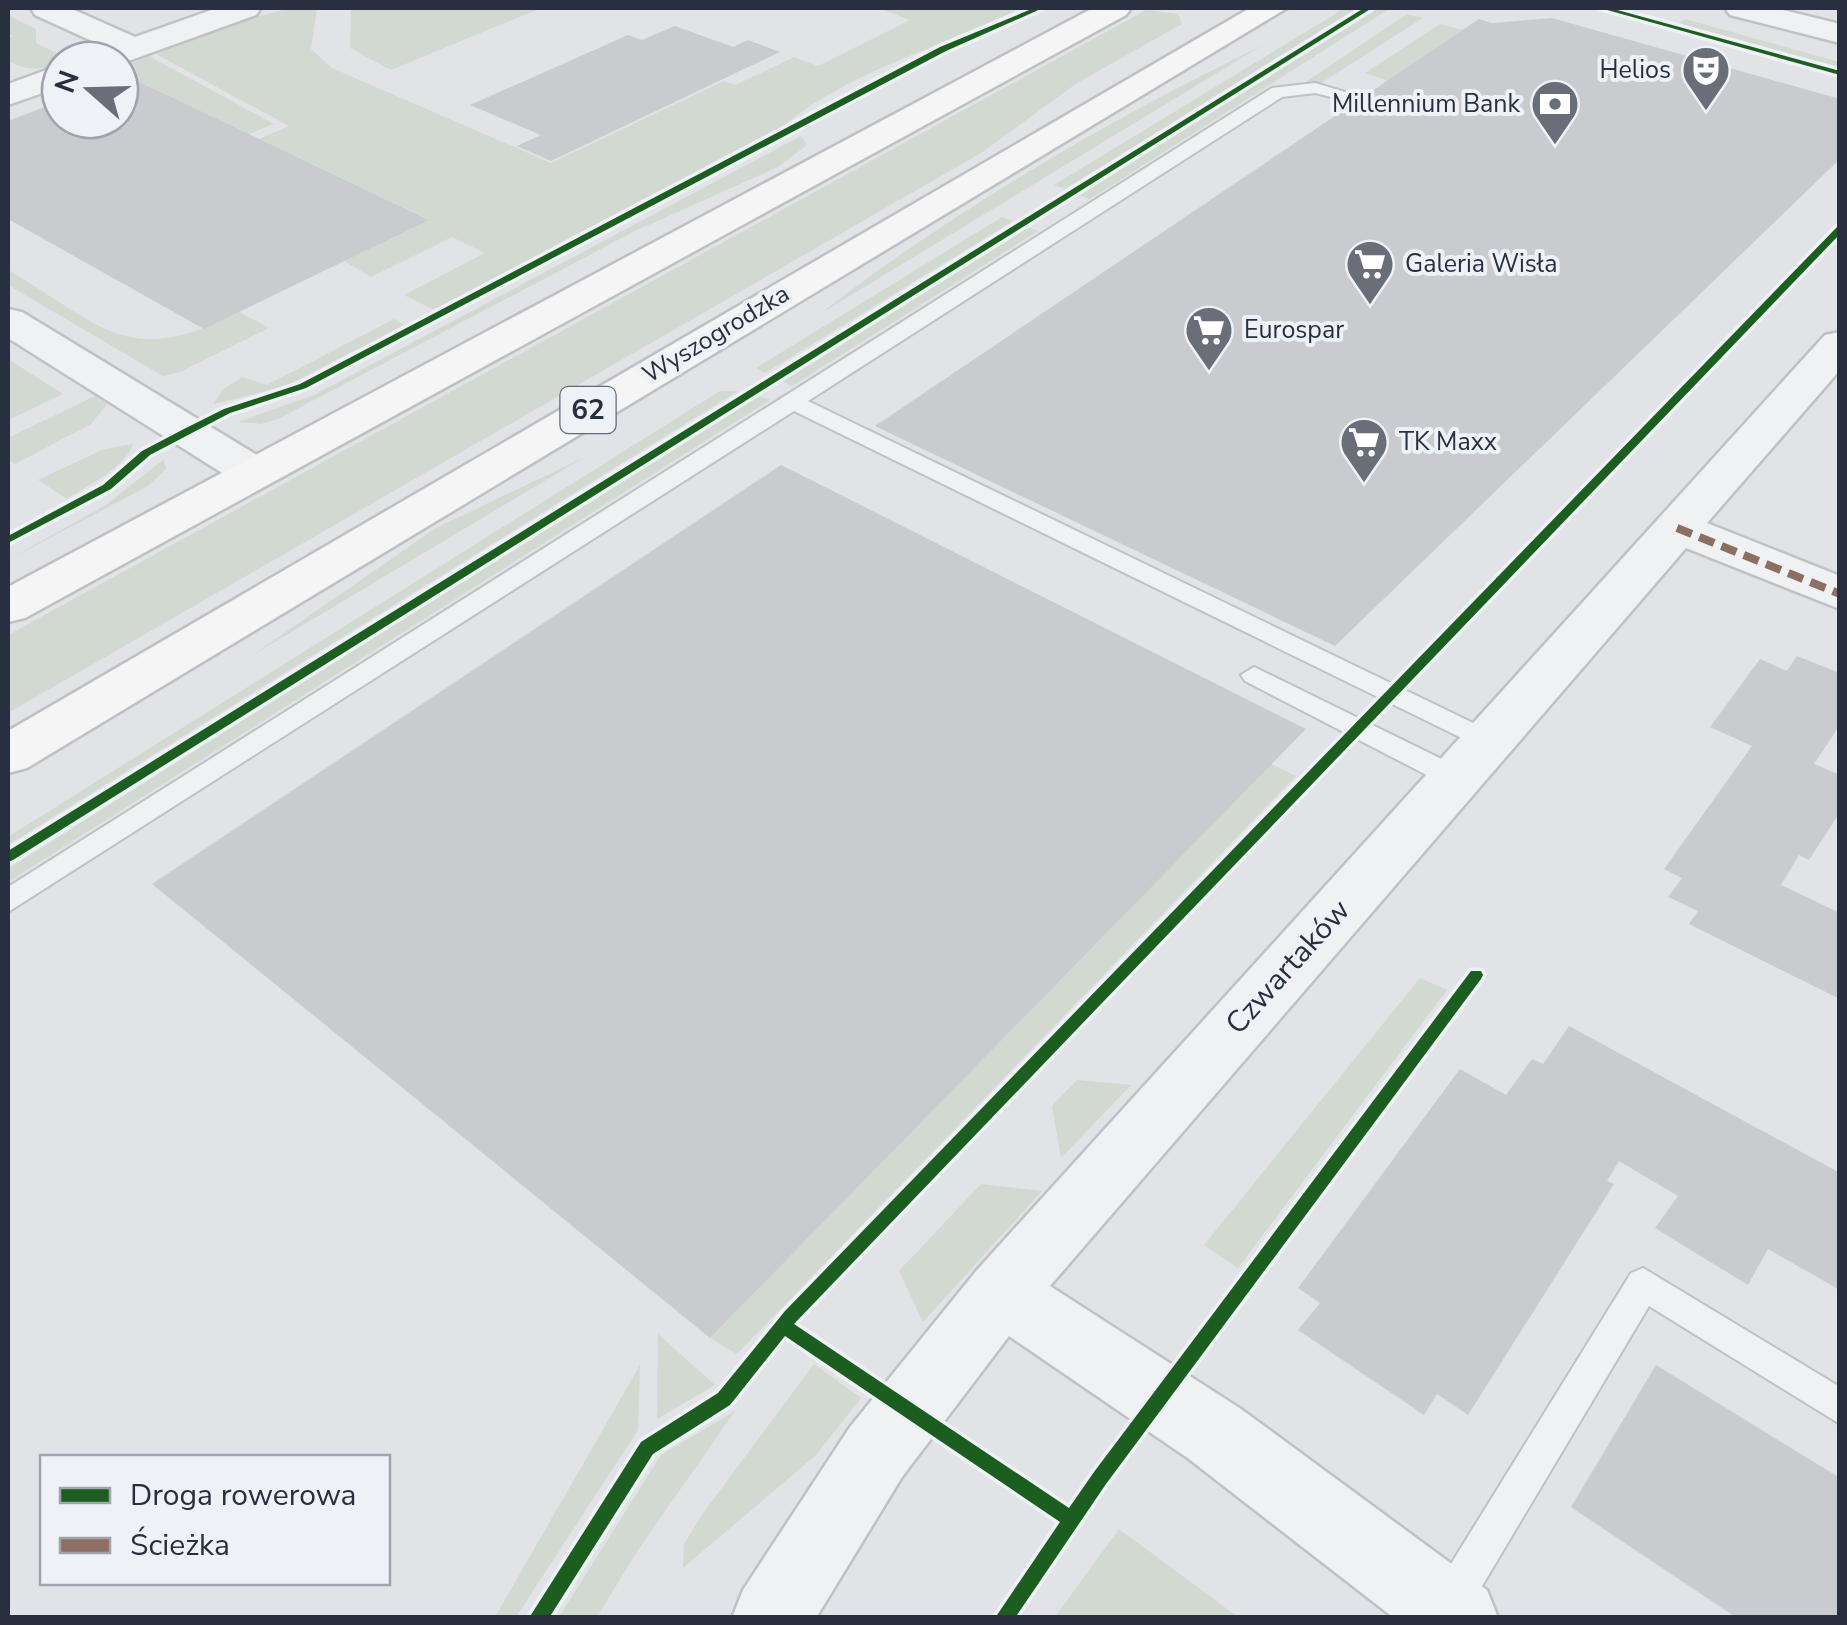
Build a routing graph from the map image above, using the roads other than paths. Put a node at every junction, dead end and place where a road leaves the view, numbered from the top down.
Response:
1 (46, 8) edge
2 (245, 8) edge
3 (1115, 8) edge
4 (1271, 8) edge
5 (1742, 8) edge
6 (1202, 10) edge
7 (1840, 34) edge
8 (116, 40) edge
9 (1216, 40) junction
10 (140, 46) edge
11 (40, 83) edge
12 (8, 95) edge
13 (1360, 99) dead end
14 (8, 321) edge
15 (1840, 344) edge
16 (791, 402) junction
17 (254, 473) junction
18 (1677, 528) junction
19 (340, 560) junction
20 (1840, 594) edge
21 (8, 607) edge
22 (1254, 675) dead end
23 (8, 755) edge
24 (1472, 759) junction
25 (8, 776) edge
26 (8, 901) edge
27 (1001, 1292) junction
28 (1840, 1407) edge
29 (1453, 1613) edge
30 (771, 1618) edge

1 - 8 street
2 - 10 street
3 - 17 main road
4 - 9 main road, Wyszogrodzka / 62
5 - 7 street
6 - 9 main road
9 - 19 main road, Wyszogrodzka / 62
11 - 12 street
13 - 16 lane
14 - 17 street
15 - 18 street, Czwartaków
16 - 24 lane
16 - 26 lane
17 - 21 main road
18 - 20 street
18 - 24 street, Czwartaków
19 - 23 main road, Wyszogrodzka / 62
19 - 25 lane
22 - 24 lane
24 - 27 street, Czwartaków
27 - 29 street
27 - 30 street, Czwartaków
28 - 29 lane

